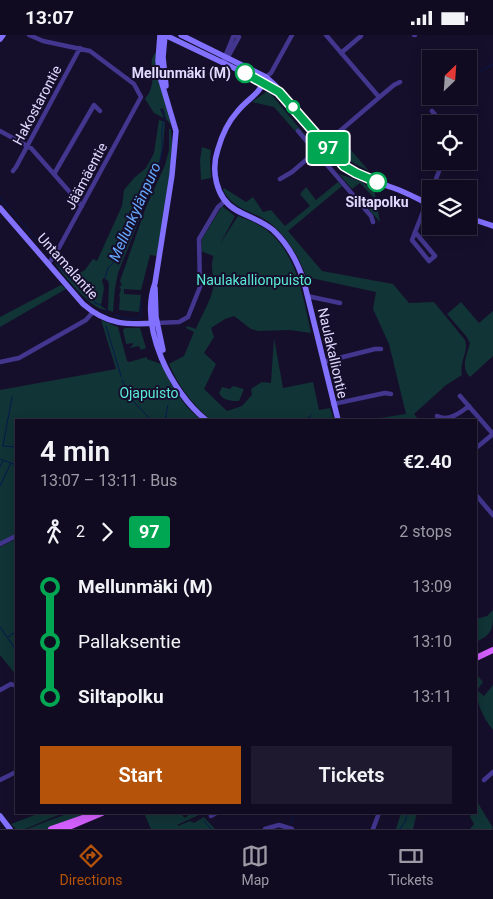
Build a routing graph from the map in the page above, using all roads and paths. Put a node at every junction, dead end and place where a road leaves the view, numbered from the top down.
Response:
1 (3, 35) edge
2 (29, 35) edge
3 (160, 35) edge
4 (165, 35) edge
5 (181, 35) edge
6 (292, 35) edge
7 (326, 35) edge
8 (237, 36) edge
9 (361, 36) edge
10 (0, 39) edge
11 (175, 39) junction
12 (80, 48) junction
13 (341, 53) junction
14 (163, 57) junction
15 (225, 58) junction
16 (265, 79) junction
17 (400, 83) dead end
18 (379, 97) junction
19 (168, 103) junction
20 (100, 111) dead end
21 (432, 111) dead end
22 (435, 115) edge
23 (0, 131) edge
24 (298, 131) dead end
25 (325, 144) junction
26 (28, 145) junction
27 (316, 151) junction
28 (12, 171) dead end
29 (54, 174) junction
30 (280, 179) dead end
31 (422, 200) edge
32 (225, 201) junction
33 (82, 206) junction
34 (0, 208) edge
35 (422, 217) edge
36 (373, 222) dead end
37 (477, 222) edge
38 (493, 228) edge
39 (415, 232) junction
40 (48, 263) junction
41 (307, 296) junction
42 (340, 303) dead end
43 (93, 311) junction
44 (154, 324) junction
45 (381, 349) dead end
46 (323, 361) junction
47 (0, 362) edge
48 (391, 394) dead end
49 (460, 396) dead end
50 (333, 404) junction
51 (468, 406) junction
52 (437, 416) dead end
53 (205, 419) edge
54 (338, 419) edge
55 (478, 420) edge
56 (477, 447) edge
57 (477, 496) edge
58 (493, 515) edge
59 (15, 536) edge
60 (0, 544) edge
61 (493, 652) edge
62 (477, 659) edge
63 (15, 686) edge
64 (0, 690) edge
65 (15, 772) edge
66 (493, 772) edge
67 (0, 780) edge
68 (484, 780) dead end
69 (94, 814) edge
70 (100, 814) edge
71 (379, 814) edge
72 (0, 816) edge
73 (10, 828) edge
74 (51, 829) edge
75 (64, 829) edge
76 (265, 829) edge
77 (292, 829) edge
78 (373, 829) edge

1 - 10 main road
2 - 12 street
3 - 19 main road
4 - 11 main road
4 - 14 main road
5 - 15 main road
6 - 16 street
7 - 13 street
8 - 15 street
9 - 13 street
11 - 14 main road
11 - 15 main road
12 - 26 street, Hakostarontie
12 - 33 street, Jäämäentie
13 - 18 street
14 - 19 main road
15 - 16 main road
16 - 25 main road
16 - 32 main road
17 - 18 street
18 - 25 street
19 - 44 main road
20 - 29 street
21 - 22 street
23 - 26 street
24 - 27 street
25 - 27 street
25 - 31 main road
26 - 28 street, Hakostarontie
26 - 29 street
27 - 30 street
27 - 36 street
29 - 33 street
32 - 41 main road, Naulakalliontie
32 - 44 street
33 - 40 street, Jäämäentie
34 - 40 main road, Untamalantie
35 - 39 street
37 - 38 main road
39 - 39 street
40 - 43 main road, Untamalantie
41 - 42 street
41 - 46 main road, Naulakalliontie
43 - 44 main road, Untamalantie
43 - 47 street
44 - 53 main road
45 - 46 street
46 - 50 main road, Naulakalliontie
48 - 50 street
49 - 51 street
50 - 54 main road, Naulakalliontie
51 - 52 street
51 - 55 street
55 - 56 street
57 - 58 street
59 - 60 street
61 - 62 main road
63 - 64 street
65 - 67 street
66 - 68 street
69 - 74 main road
70 - 75 main road
71 - 78 street
72 - 73 main road
76 - 77 street

